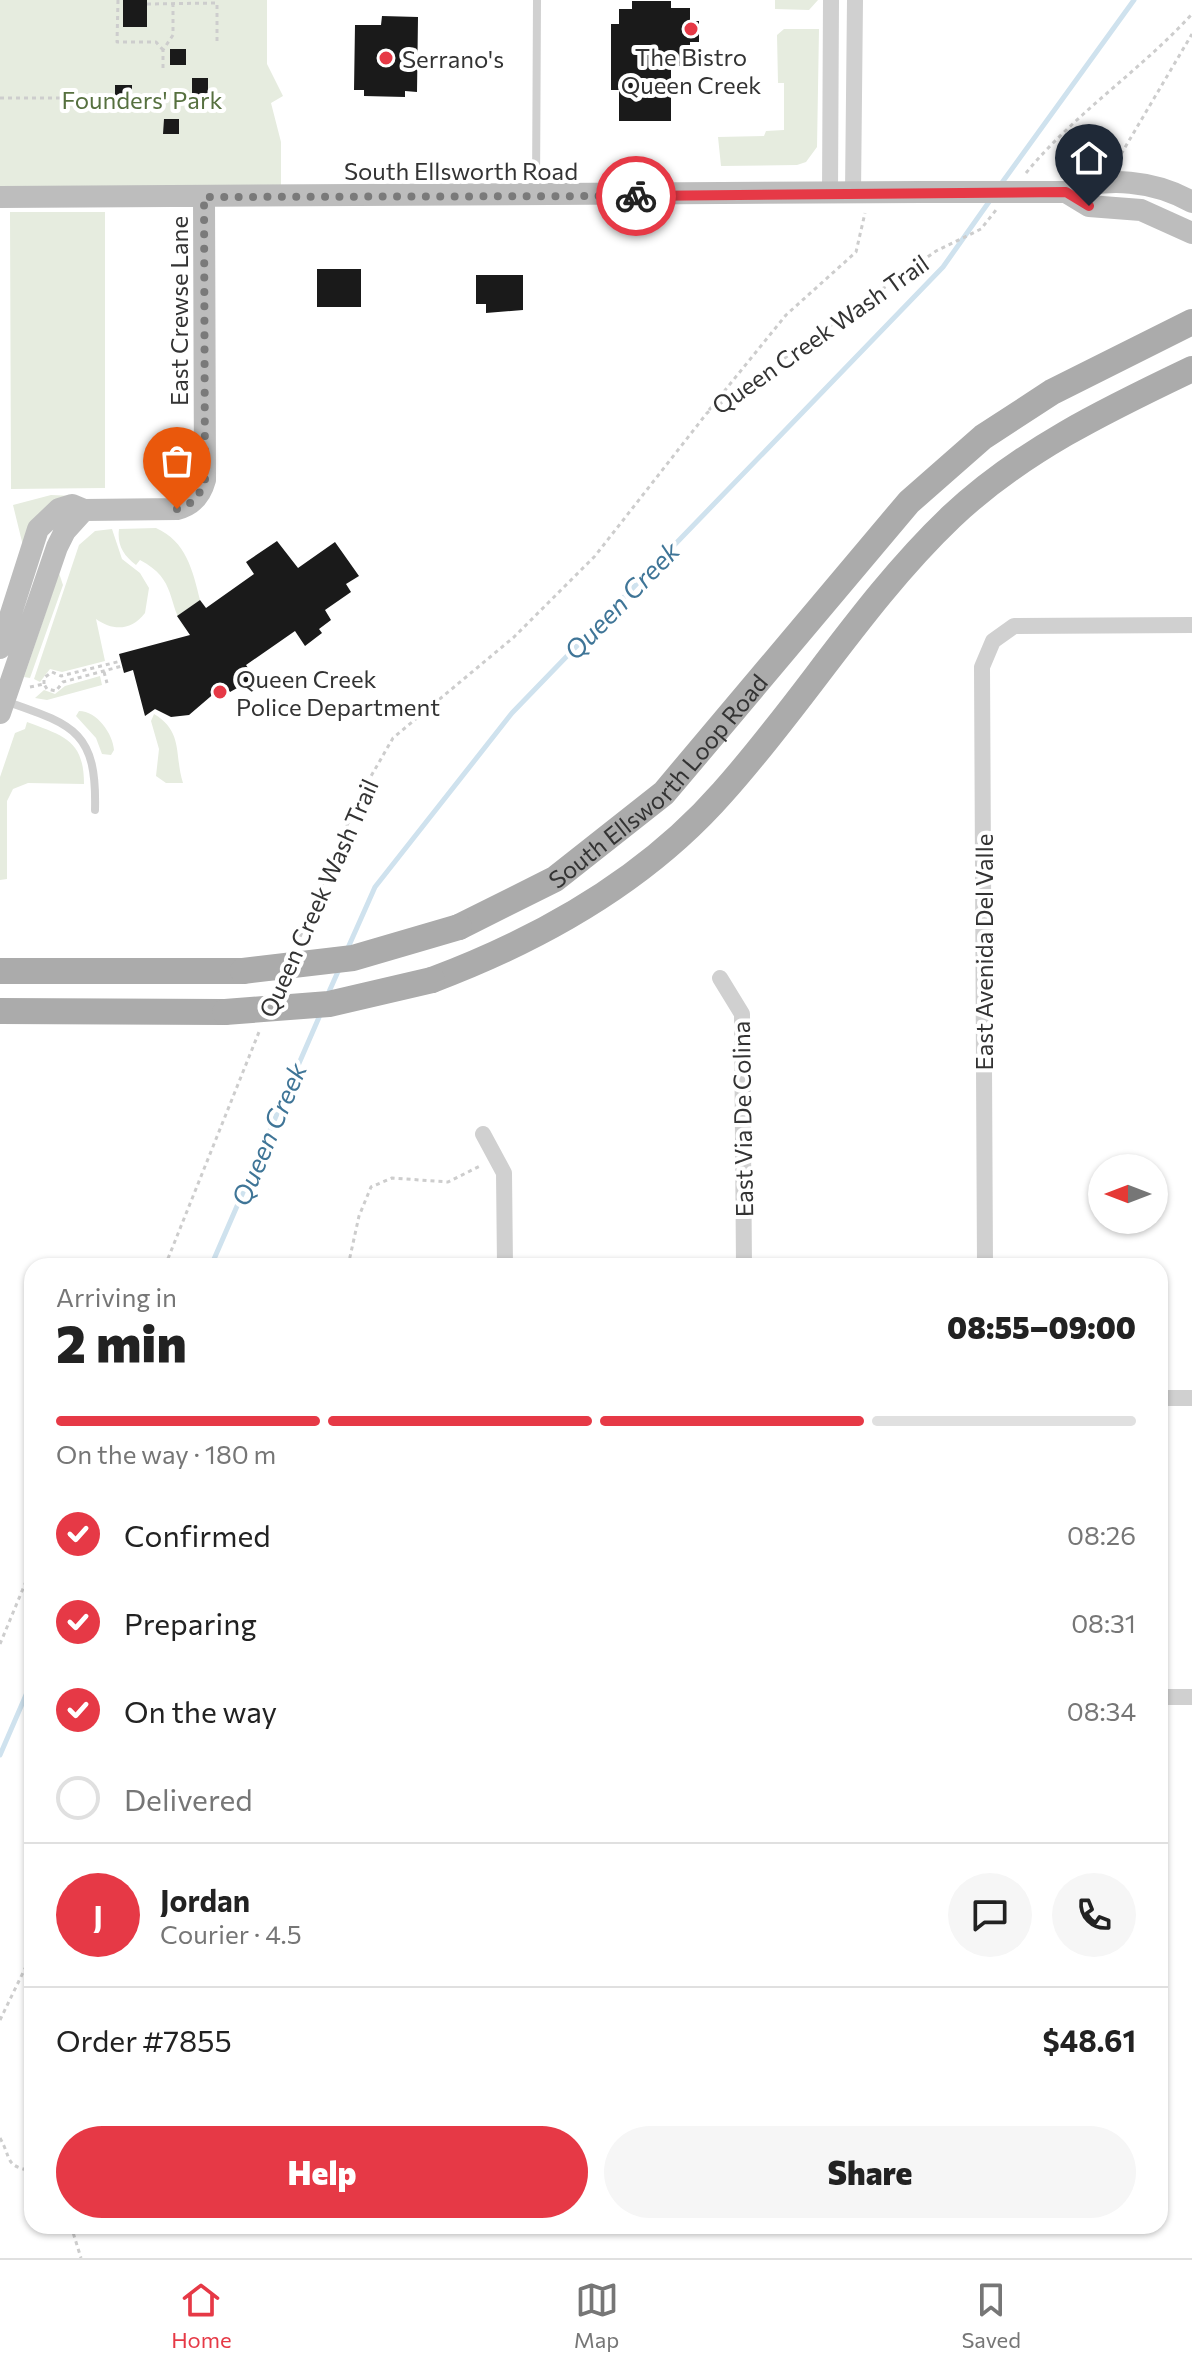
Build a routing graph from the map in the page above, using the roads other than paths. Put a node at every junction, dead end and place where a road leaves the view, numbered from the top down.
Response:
1 (537, 0) edge
2 (831, 0) edge
3 (855, 0) edge
4 (1066, 192) junction
5 (830, 193) junction
6 (861, 193) junction
7 (536, 196) junction
8 (0, 197) edge
9 (204, 197) junction
10 (1192, 202) edge
11 (1192, 233) edge
12 (1192, 322) edge
13 (1192, 369) edge
14 (84, 510) junction
15 (1192, 625) edge
16 (0, 648) edge
17 (1, 704) edge
18 (95, 810) dead end
19 (0, 971) edge
20 (720, 978) dead end
21 (0, 1011) edge
22 (483, 1134) dead end
23 (505, 1258) edge
24 (744, 1258) edge
25 (985, 1258) edge
26 (1168, 1398) edge
27 (1192, 1398) edge
28 (1168, 1697) edge
29 (1192, 1697) edge

1 - 7 lane
2 - 5 street
3 - 6 street
4 - 6 street, South Ellsworth Road, bridge
4 - 10 street, South Ellsworth Road
4 - 11 street, South Ellsworth Road
5 - 6 street, South Ellsworth Road
5 - 7 street, South Ellsworth Road
7 - 9 street, South Ellsworth Road
8 - 9 street, South Ellsworth Road
9 - 14 street, East Crewse Lane
12 - 19 main road, South Ellsworth Loop Road, bridge
13 - 21 main road, South Ellsworth Loop Road, bridge
14 - 16 street
14 - 17 street
15 - 25 street, East Avenida Del Valle
17 - 18 lane
20 - 24 street, East Via De Colina
22 - 23 street
26 - 27 street
28 - 29 street

